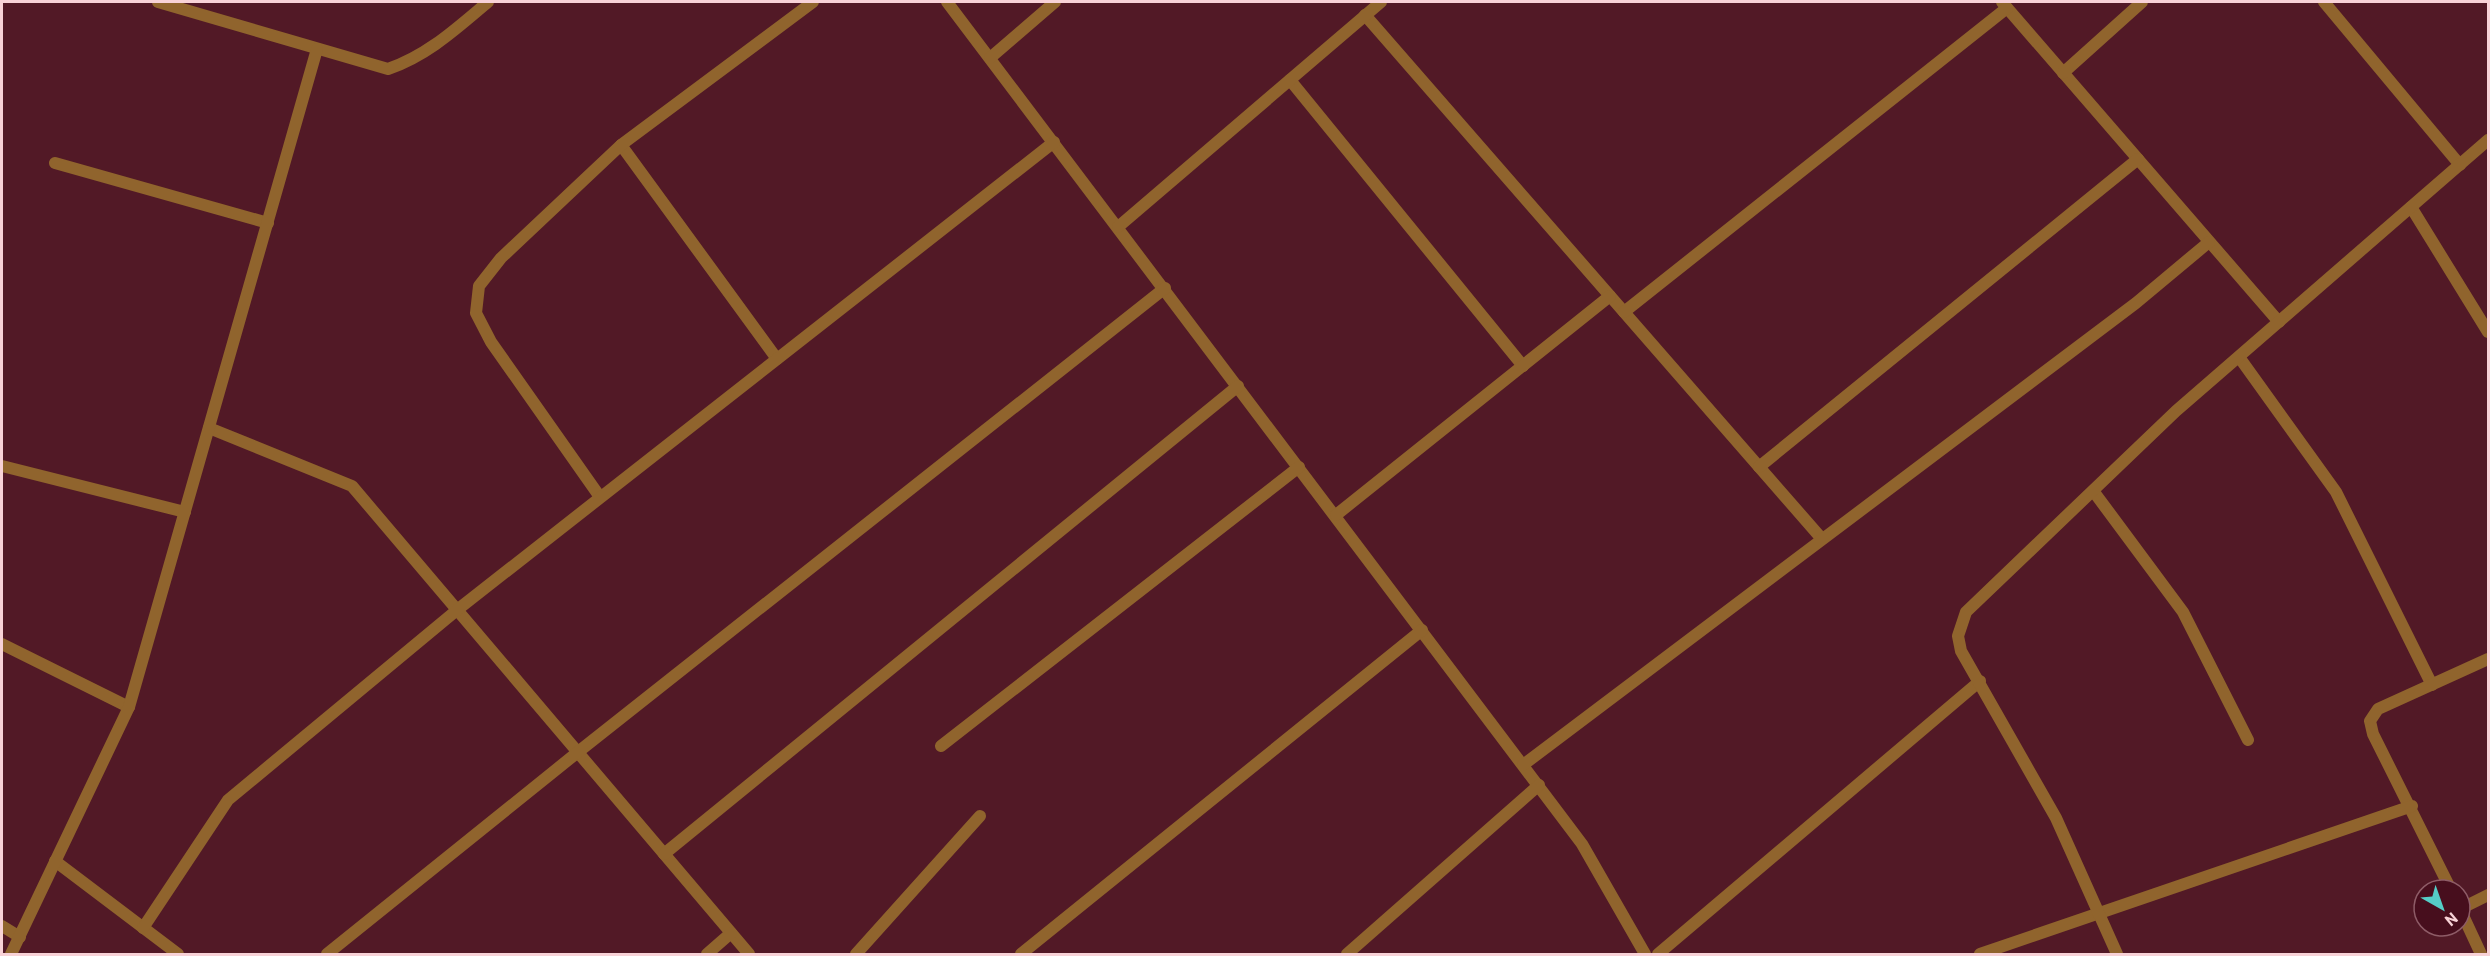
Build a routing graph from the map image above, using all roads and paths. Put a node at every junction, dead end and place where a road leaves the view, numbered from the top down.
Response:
1 (158, 2) edge
2 (813, 2) edge
3 (947, 2) edge
4 (1055, 2) edge
5 (1381, 2) edge
6 (2142, 2) edge
7 (2324, 2) edge
8 (483, 3) edge
9 (2005, 5) edge
10 (1365, 15) junction
11 (317, 49) junction
12 (990, 58) junction
13 (2063, 73) junction
14 (1290, 80) junction
15 (2488, 140) edge
16 (1054, 142) junction
17 (621, 145) junction
18 (2138, 159) junction
19 (55, 163) dead end
20 (2460, 165) junction
21 (2411, 207) junction
22 (267, 223) junction
23 (1118, 227) junction
24 (2210, 242) junction
25 (1165, 288) junction
26 (1610, 296) junction
27 (1624, 312) junction
28 (2279, 322) junction
29 (2488, 332) edge
30 (2239, 357) junction
31 (777, 359) junction
32 (1523, 366) junction
33 (1238, 386) junction
34 (209, 428) junction
35 (2, 466) edge
36 (1299, 467) junction
37 (1759, 467) junction
38 (2094, 492) junction
39 (600, 497) junction
40 (185, 512) junction
41 (1336, 515) junction
42 (1822, 539) junction
43 (457, 610) junction
44 (1422, 630) junction
45 (2, 644) edge
46 (2488, 659) edge
47 (1980, 681) junction
48 (2432, 686) junction
49 (129, 707) junction
50 (2248, 740) dead end
51 (941, 746) dead end
52 (578, 752) junction
53 (1523, 765) junction
54 (1539, 785) junction
55 (2412, 806) junction
56 (980, 816) dead end
57 (664, 854) junction
58 (55, 861) junction
59 (2445, 878) edge
60 (2488, 896) edge
61 (2472, 903) edge
62 (2099, 915) junction
63 (2, 926) edge
64 (143, 928) junction
65 (731, 933) junction
66 (2472, 935) edge
67 (20, 937) junction
68 (11, 954) edge
69 (178, 954) edge
70 (327, 954) edge
71 (707, 954) edge
72 (749, 954) edge
73 (856, 954) edge
74 (1021, 954) edge
75 (1347, 954) edge
76 (1645, 954) edge
77 (1658, 954) edge
78 (1980, 954) edge
79 (2117, 954) edge
80 (2481, 954) edge

1 - 11 street
2 - 17 street
3 - 12 street
4 - 12 street
5 - 10 street
6 - 13 street
7 - 20 street
8 - 11 street
9 - 13 street
9 - 27 street
10 - 14 street
10 - 26 street
11 - 22 street
12 - 16 street
13 - 18 street
14 - 23 street
14 - 32 street
15 - 20 street
16 - 23 street
16 - 31 street
17 - 31 street
17 - 39 street
18 - 24 street
18 - 37 street
19 - 22 street
20 - 21 street
21 - 28 street
21 - 29 street
22 - 34 street
23 - 25 street
24 - 28 street
24 - 42 street
25 - 33 street
25 - 52 street
26 - 27 street
26 - 32 street
27 - 37 street
28 - 30 street
30 - 38 street
30 - 48 street
31 - 39 street
32 - 41 street
33 - 36 street
33 - 57 street
34 - 40 street
34 - 43 street
35 - 40 street
36 - 41 street
36 - 51 street
37 - 42 street
38 - 47 street
38 - 50 street
39 - 43 street
40 - 49 street
41 - 44 street
42 - 53 street
43 - 52 street
43 - 64 street
44 - 53 street
44 - 74 street
45 - 49 street
46 - 48 street
47 - 62 street
47 - 77 street
48 - 55 street
49 - 58 street
52 - 57 street
52 - 70 street
53 - 54 street
54 - 75 street
54 - 76 street
55 - 59 street
55 - 62 street
56 - 73 street
57 - 65 street
58 - 64 street
58 - 67 street
60 - 61 street
62 - 78 street
62 - 79 street
63 - 67 street
64 - 69 street
65 - 71 street
65 - 72 street
66 - 80 street
67 - 68 street

